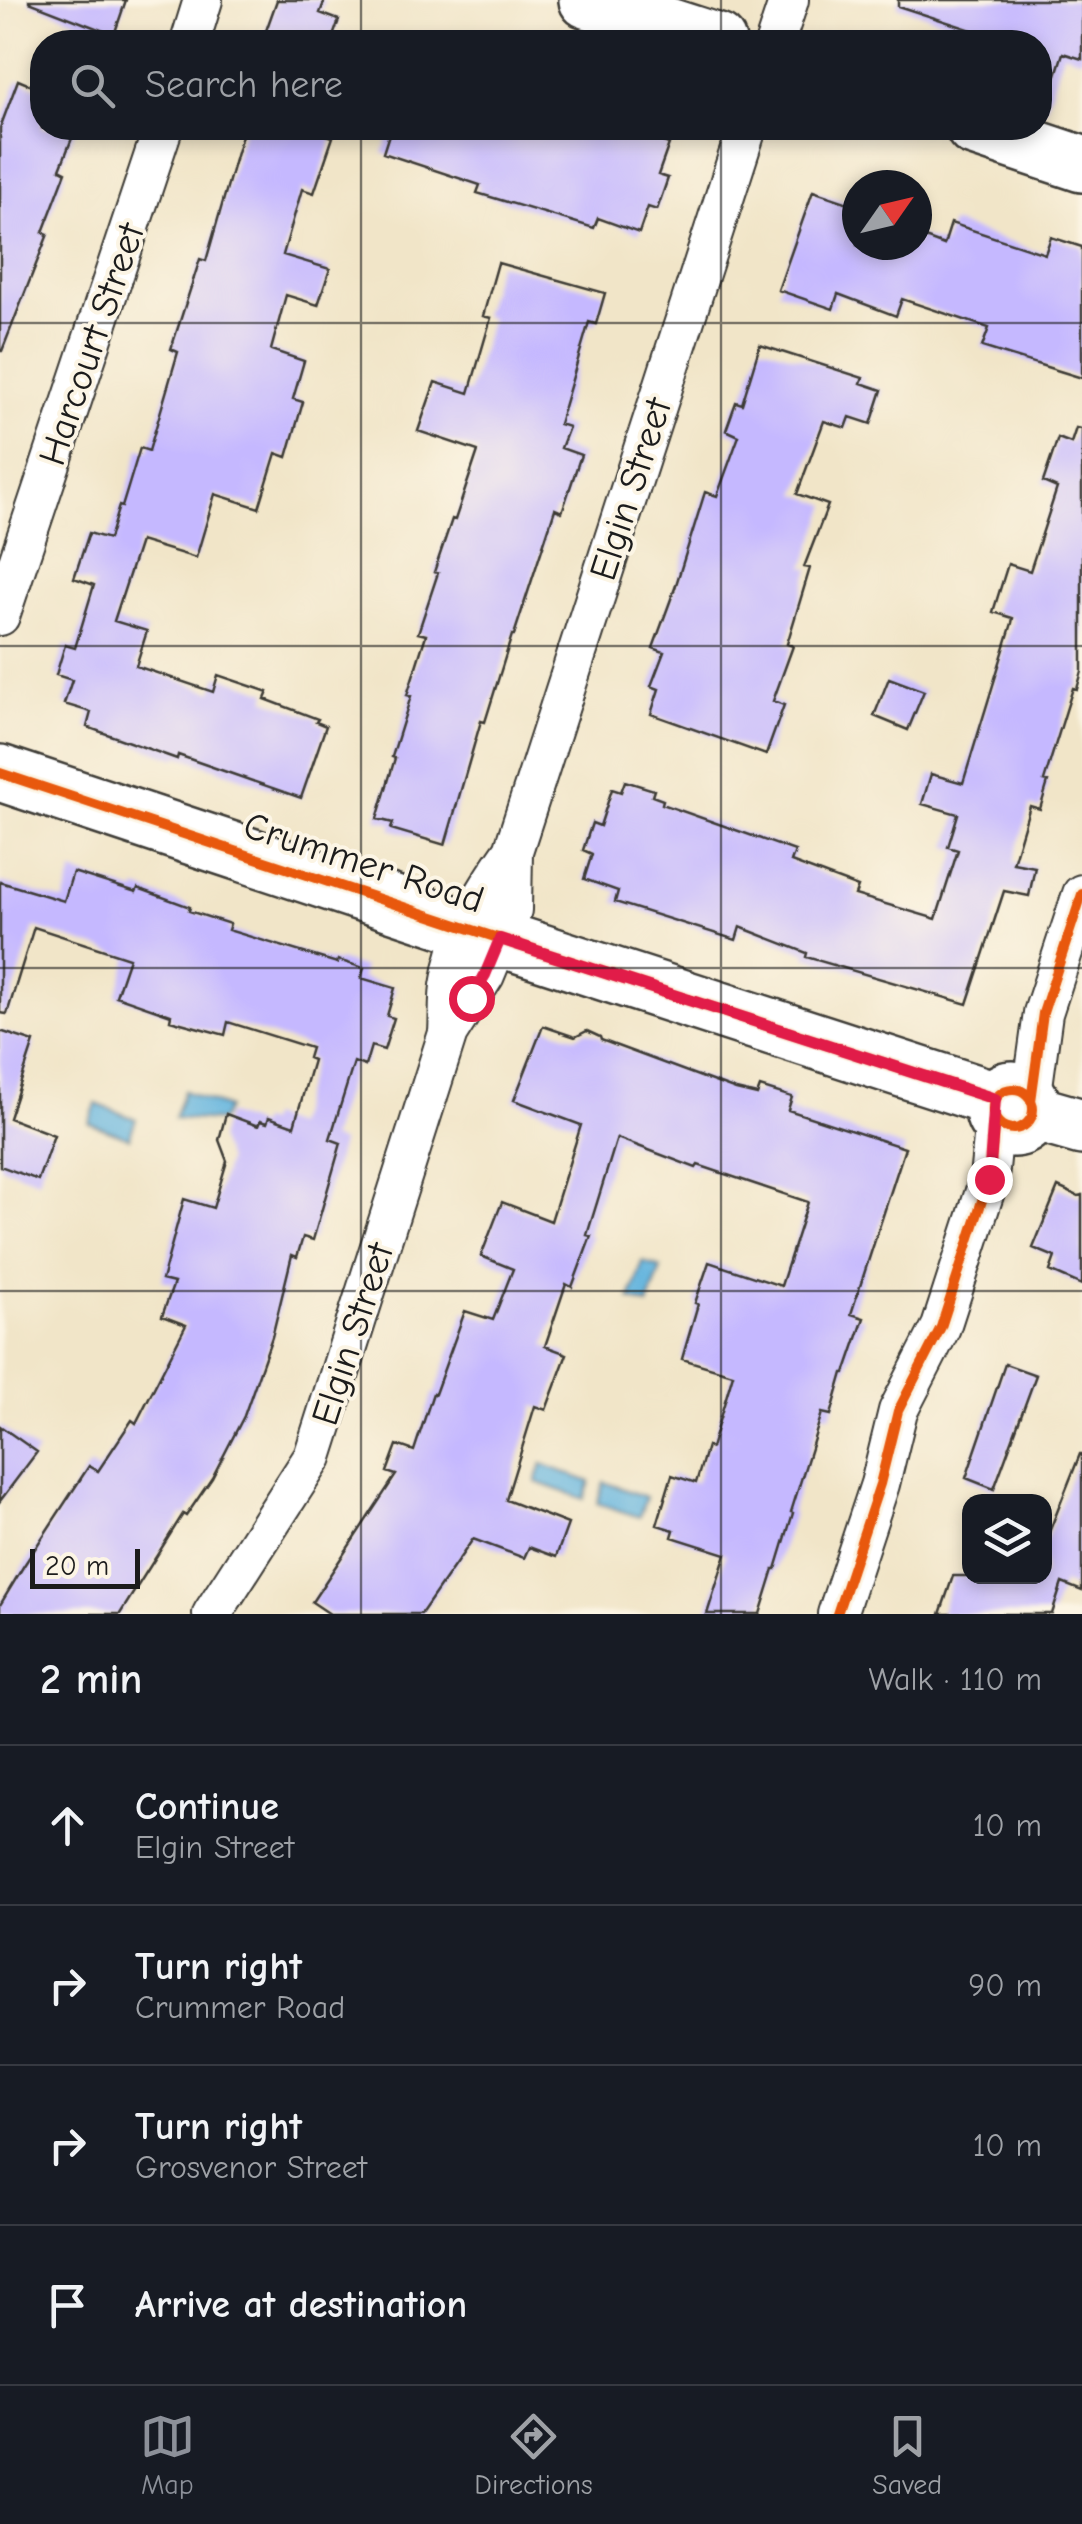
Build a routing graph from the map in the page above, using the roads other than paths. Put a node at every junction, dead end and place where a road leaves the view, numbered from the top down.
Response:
1 (203, 0) edge
2 (586, 0) edge
3 (789, 0) edge
4 (194, 30) edge
5 (680, 30) edge
6 (779, 30) edge
7 (158, 140) edge
8 (743, 140) edge
9 (1010, 140) edge
10 (1082, 164) edge
11 (0, 616) edge
12 (0, 773) edge
13 (1082, 894) edge
14 (484, 933) junction
15 (1023, 1111) edge
16 (212, 1614) edge
17 (837, 1614) edge

1 - 4 street
2 - 5 street
3 - 6 street
7 - 11 street, Harcourt Street
8 - 14 street, Elgin Street
9 - 10 street
12 - 14 street, Crummer Road
13 - 15 street
14 - 15 street, Crummer Road
14 - 16 street, Elgin Street
15 - 17 street

